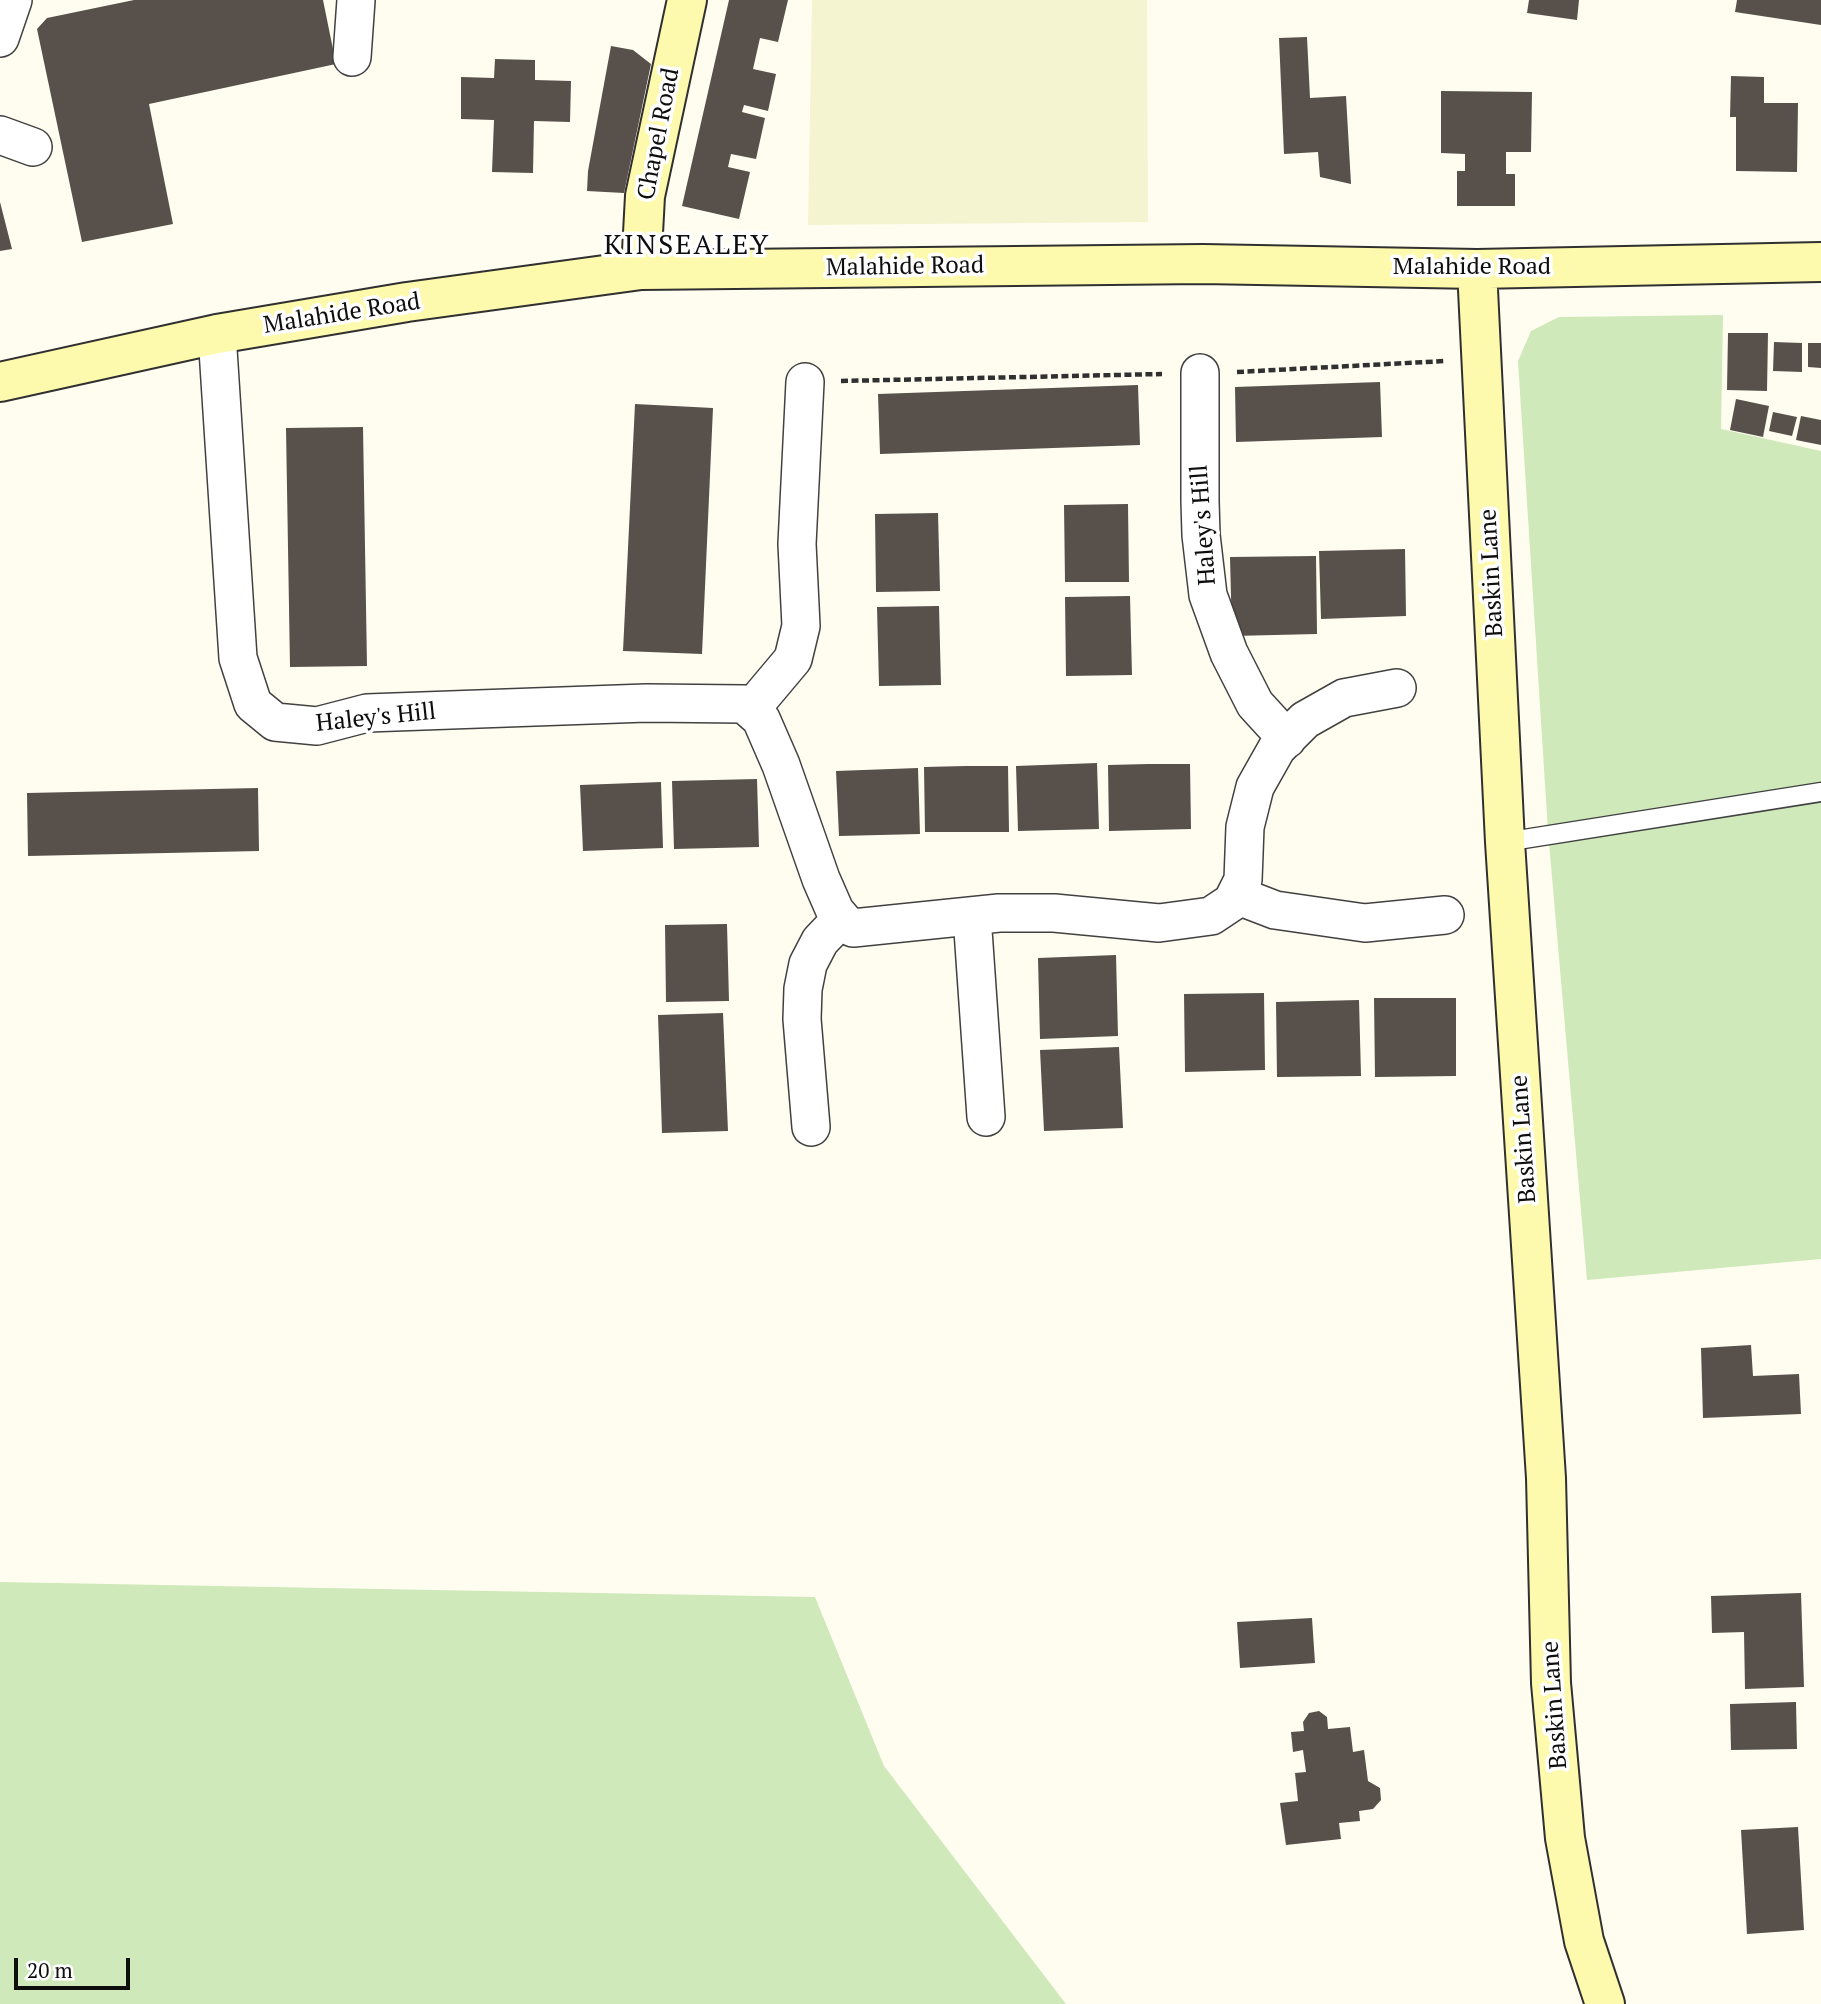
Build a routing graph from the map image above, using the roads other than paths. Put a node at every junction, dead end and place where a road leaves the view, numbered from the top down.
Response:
1 (13, 0) edge
2 (356, 0) edge
3 (687, 0) edge
4 (0, 38) edge
5 (352, 57) dead end
6 (1821, 262) edge
7 (1478, 269) junction
8 (641, 270) junction
9 (217, 334) junction
10 (1200, 373) road end
11 (0, 382) edge
12 (806, 382) road end
13 (1397, 688) dead end
14 (751, 709) junction
15 (1287, 739) junction
16 (1821, 792) edge
17 (1505, 842) junction
18 (1236, 895) junction
19 (1445, 915) dead end
20 (972, 916) junction
21 (841, 919) junction
22 (986, 1117) dead end
23 (811, 1127) dead end
24 (1605, 2004) edge

1 - 4 street
2 - 5 street
3 - 8 street, Chapel Road
6 - 7 street, Malahide Road
7 - 8 street, Malahide Road
7 - 17 street, Baskin Lane
8 - 9 street, Malahide Road
9 - 11 street, Malahide Road
9 - 14 street, Haley's Hill
10 - 15 street, Haley's Hill
12 - 14 street
13 - 15 street
14 - 21 street
15 - 18 street
16 - 17 lane
17 - 24 street, Baskin Lane
18 - 19 street
18 - 20 street
20 - 21 street
20 - 22 street
21 - 23 street

